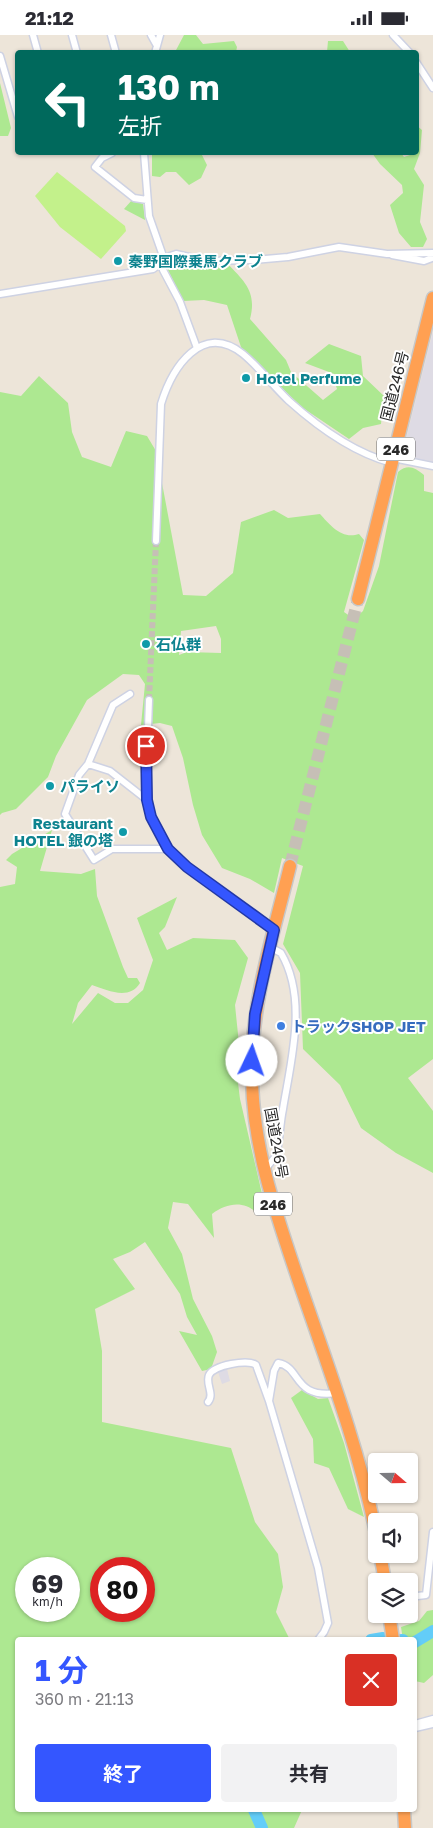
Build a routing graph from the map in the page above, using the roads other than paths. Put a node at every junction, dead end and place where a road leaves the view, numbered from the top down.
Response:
1 (33, 35) edge
2 (72, 35) edge
3 (111, 35) edge
4 (151, 35) edge
5 (160, 35) edge
6 (393, 35) edge
7 (156, 44) junction
8 (37, 50) edge
9 (76, 50) edge
10 (115, 50) edge
11 (155, 50) edge
12 (407, 50) edge
13 (0, 56) edge
14 (419, 67) edge
15 (433, 88) edge
16 (15, 99) edge
17 (108, 155) edge
18 (144, 155) edge
19 (147, 200) junction
20 (433, 256) edge
21 (163, 262) junction
22 (0, 294) edge
23 (433, 298) edge
24 (196, 348) junction
25 (393, 460) junction
26 (433, 466) edge
27 (156, 541) tunnel mouth
28 (358, 599) tunnel mouth
29 (130, 694) dead end
30 (149, 700) tunnel mouth
31 (88, 764) junction
32 (147, 800) junction
33 (168, 849) junction
34 (290, 866) tunnel mouth
35 (274, 930) junction
36 (270, 947) junction
37 (264, 1171) junction
38 (338, 1393) junction
39 (269, 1401) junction
40 (208, 1402) dead end
41 (371, 1513) edge
42 (433, 1532) edge
43 (418, 1596) edge
44 (390, 1623) edge
45 (320, 1637) edge
46 (392, 1637) edge
47 (433, 1719) edge
48 (417, 1723) edge
49 (433, 1723) edge
50 (417, 1728) edge
51 (404, 1812) edge
52 (405, 1828) edge

1 - 8 street
2 - 9 street
3 - 10 street
4 - 7 street
5 - 7 street
6 - 12 street
7 - 11 street
13 - 16 street
14 - 15 street
17 - 19 street
18 - 19 street
19 - 21 street
20 - 21 street
21 - 22 street
21 - 24 street
23 - 25 highway, 国道246号 / 246
24 - 25 street
24 - 27 street
25 - 26 street
25 - 28 highway, 国道246号 / 246
29 - 31 street
30 - 32 street
31 - 32 street
31 - 33 street
32 - 33 street
33 - 35 street
34 - 35 highway, 国道246号 / 246
35 - 36 highway, 国道246号 / 246
36 - 37 highway, 国道246号 / 246
36 - 37 street
37 - 38 highway, 国道246号 / 246
38 - 39 street
38 - 41 highway, 国道246号 / 246
39 - 40 street
39 - 45 street
42 - 43 street
44 - 46 highway
47 - 48 street
49 - 50 street
51 - 52 highway

